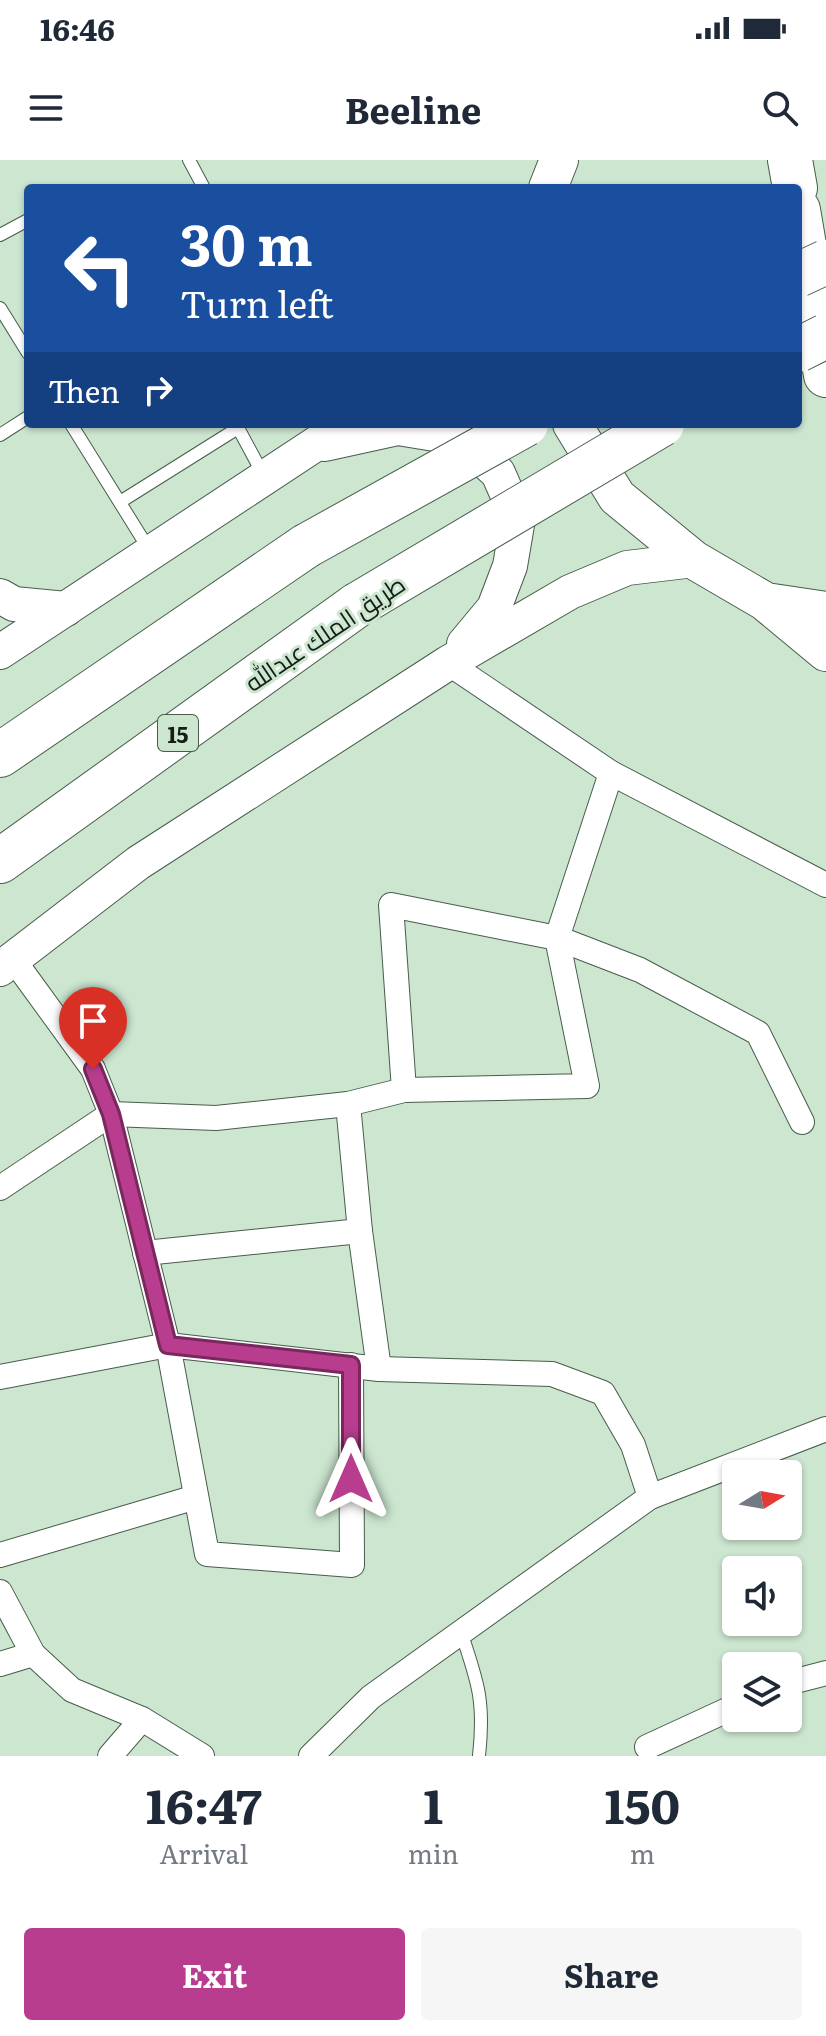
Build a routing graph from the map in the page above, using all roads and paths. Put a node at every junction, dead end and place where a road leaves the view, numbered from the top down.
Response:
1 (189, 160) edge
2 (559, 160) edge
3 (790, 160) edge
4 (202, 184) edge
5 (550, 184) edge
6 (794, 184) edge
7 (24, 222) edge
8 (802, 234) edge
9 (0, 235) edge
10 (826, 262) edge
11 (802, 273) edge
12 (0, 308) edge
13 (826, 336) edge
14 (24, 347) edge
15 (802, 348) edge
16 (826, 375) edge
17 (24, 420) edge
18 (74, 428) edge
19 (234, 428) edge
20 (238, 428) edge
21 (519, 428) edge
22 (574, 428) edge
23 (655, 428) edge
24 (331, 434) edge
25 (0, 435) edge
26 (266, 478) junction
27 (120, 502) junction
28 (151, 553) junction
29 (694, 560) junction
30 (0, 596) edge
31 (766, 602) junction
32 (66, 609) junction
33 (826, 611) edge
34 (0, 652) edge
35 (826, 652) edge
36 (448, 663) junction
37 (0, 755) edge
38 (611, 773) junction
39 (0, 861) edge
40 (826, 885) edge
41 (557, 938) junction
42 (7, 964) edge
43 (404, 1090) junction
44 (348, 1104) junction
45 (111, 1114) junction
46 (802, 1122) dead end
47 (0, 1188) edge
48 (360, 1231) junction
49 (145, 1253) junction
50 (168, 1345) junction
51 (351, 1365) junction
52 (379, 1369) junction
53 (0, 1377) edge
54 (826, 1429) edge
55 (196, 1497) junction
56 (650, 1497) junction
57 (0, 1555) edge
58 (0, 1592) edge
59 (461, 1632) junction
60 (33, 1654) junction
61 (0, 1664) edge
62 (826, 1673) edge
63 (802, 1679) edge
64 (722, 1712) edge
65 (142, 1719) junction
66 (647, 1747) dead end
67 (110, 1756) edge
68 (202, 1756) edge
69 (311, 1756) edge
70 (479, 1756) edge

1 - 4 lane
2 - 5 main road
3 - 6 highway
7 - 9 lane
8 - 16 highway
10 - 11 highway, bridge
12 - 14 lane
13 - 15 highway, bridge
17 - 25 lane
18 - 27 lane
19 - 27 lane
20 - 26 lane
21 - 37 highway, bridge
22 - 29 main road
23 - 39 highway, طريق الملك عبدالله / 15, bridge
24 - 26 main road
24 - 36 main road
26 - 28 main road
27 - 28 lane
28 - 32 main road
29 - 31 main road
29 - 36 main road
30 - 32 main road
31 - 33 main road
31 - 35 main road
32 - 34 main road
36 - 38 street
36 - 42 main road
38 - 40 street
38 - 41 street
41 - 43 street
41 - 43 street
41 - 46 street
42 - 45 street
43 - 44 street
44 - 45 street
44 - 48 street
45 - 47 street
45 - 49 street
48 - 49 street
48 - 52 street
49 - 50 street
50 - 51 street
50 - 53 street
50 - 55 street
51 - 52 street
51 - 55 street
52 - 56 street
54 - 56 street
55 - 57 street
56 - 59 street
58 - 60 street
59 - 69 street
59 - 70 lane
60 - 61 street
60 - 65 street
62 - 63 street
64 - 66 street
65 - 67 street
65 - 68 street

